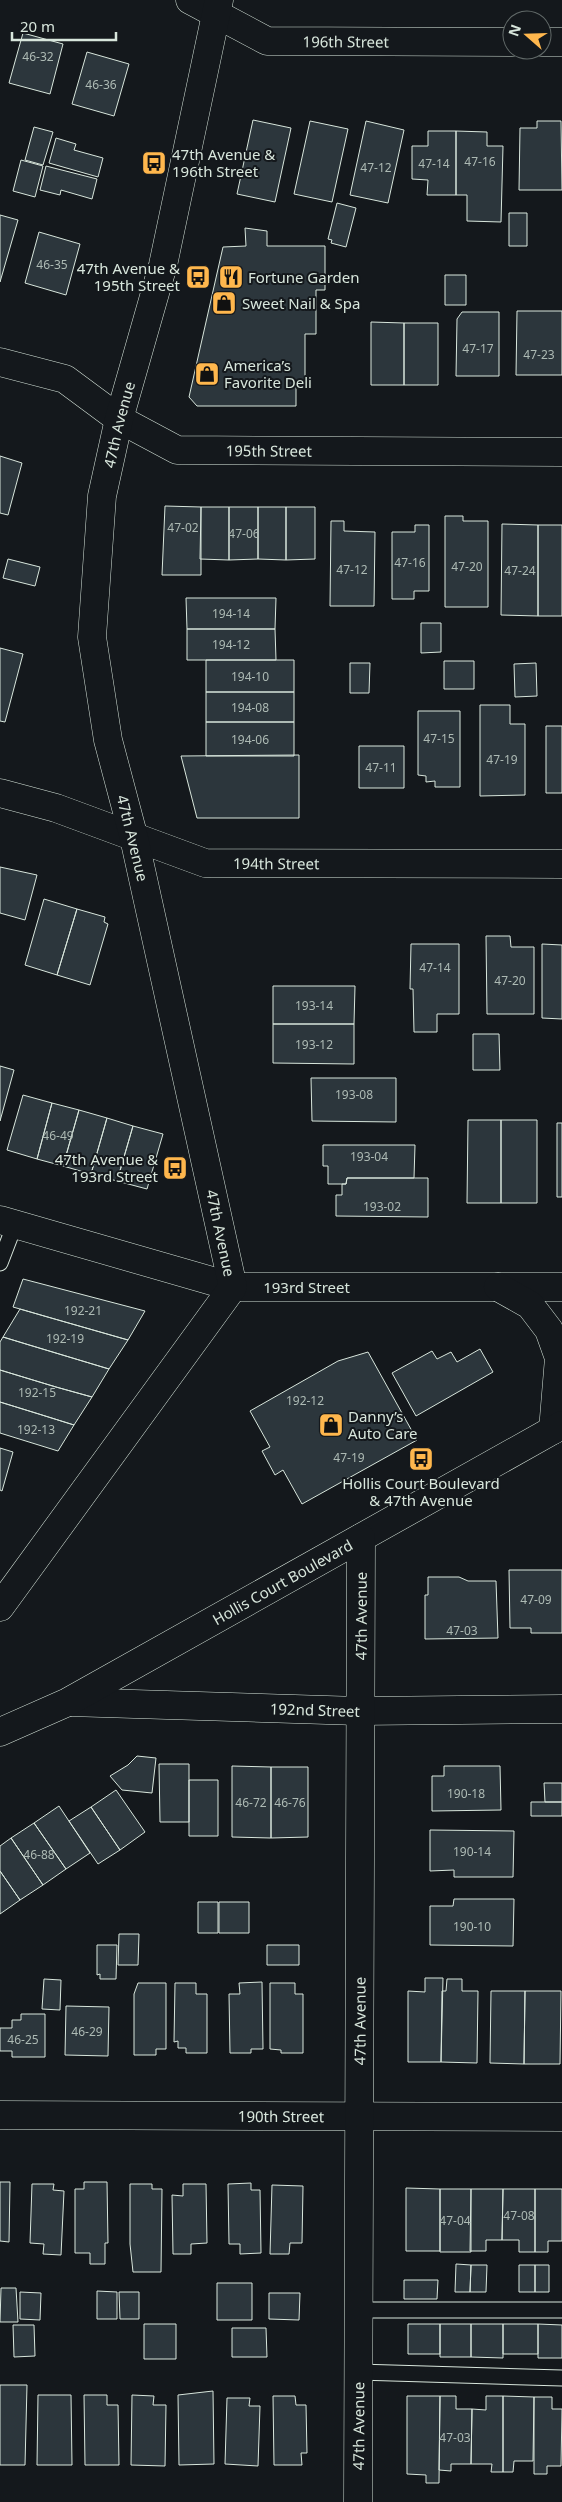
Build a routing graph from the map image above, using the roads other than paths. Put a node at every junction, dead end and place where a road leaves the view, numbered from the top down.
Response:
1 (190, 0) edge
2 (217, 7) edge
3 (502, 42) edge
4 (0, 362) edge
5 (119, 419) junction
6 (562, 452) edge
7 (0, 792) edge
8 (134, 838) junction
9 (562, 864) edge
10 (8, 1222) edge
11 (0, 1263) edge
12 (233, 1287) junction
13 (497, 1287) junction
14 (562, 1287) edge
15 (557, 1428) edge
16 (361, 1538) junction
17 (0, 1607) edge
18 (68, 1702) junction
19 (562, 1709) edge
20 (359, 1710) junction
21 (0, 1732) edge
22 (0, 2115) edge
23 (360, 2117) junction
24 (562, 2117) edge
25 (359, 2310) junction
26 (562, 2310) edge
27 (358, 2372) junction
28 (562, 2378) edge
29 (358, 2502) edge

1 - 2 street, 196th Street
2 - 3 street, 196th Street
2 - 5 street, 47th Avenue
4 - 5 street, 195th Street
5 - 6 street, 195th Street
5 - 8 street, 47th Avenue
7 - 8 street, 194th Street
8 - 9 street, 194th Street
8 - 12 street, 47th Avenue
10 - 11 lane
10 - 12 street, 193rd Street
12 - 13 street, 193rd Street
12 - 17 street, 47th Avenue
13 - 14 street, 193rd Street
13 - 15 street
15 - 16 street, Hollis Court Boulevard
16 - 18 street, Hollis Court Boulevard
16 - 20 street, 47th Avenue
18 - 20 street, 192nd Street
18 - 21 street, Hollis Court Boulevard
19 - 20 street, 192nd Street
20 - 23 street, 47th Avenue
22 - 23 street, 190th Street
23 - 24 street, 190th Street
23 - 25 street, 47th Avenue
25 - 26 lane
25 - 27 street, 47th Avenue
27 - 28 lane
27 - 29 street, 47th Avenue

